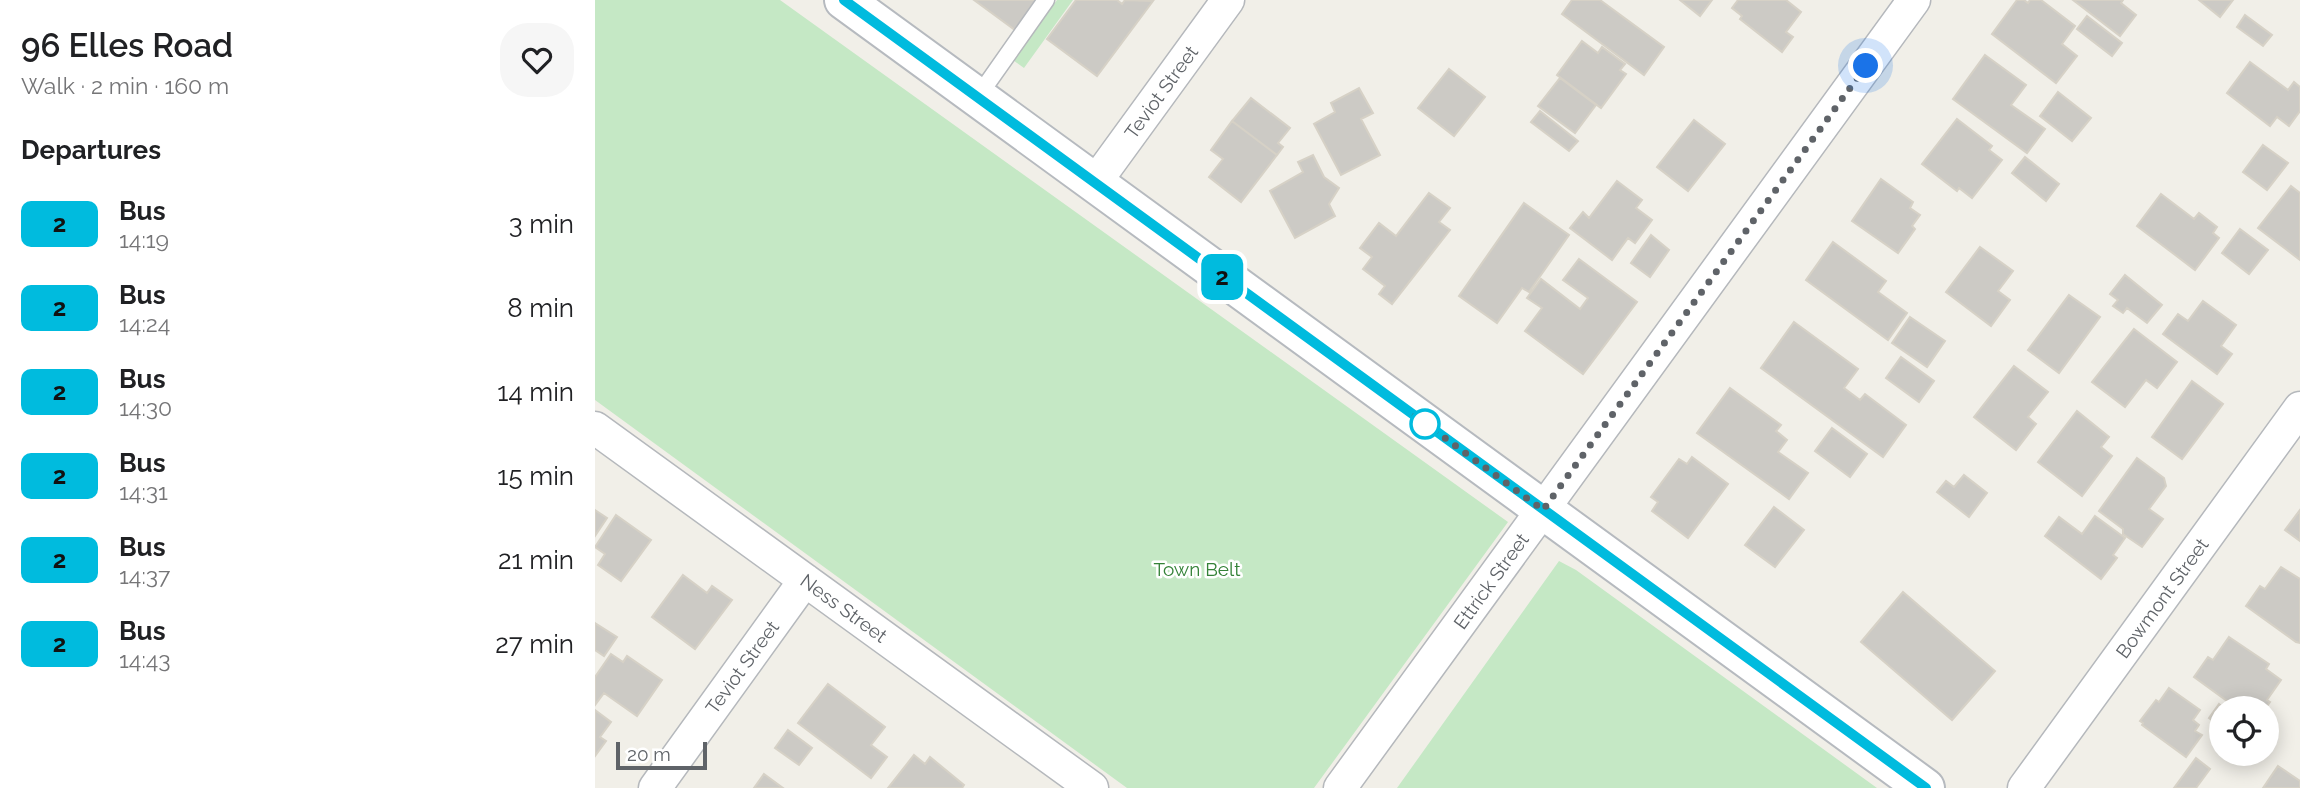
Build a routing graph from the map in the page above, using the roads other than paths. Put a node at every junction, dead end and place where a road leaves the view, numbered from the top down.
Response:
1 (844, 0) edge
2 (1046, 0) edge
3 (1228, 0) edge
4 (1914, 0) edge
5 (977, 98) junction
6 (1094, 184) junction
7 (2300, 408) edge
8 (595, 428) edge
9 (1543, 510) junction
10 (805, 580) junction
11 (655, 788) edge
12 (1092, 788) edge
13 (1341, 788) edge
14 (1926, 788) edge
15 (2024, 788) edge

1 - 5 main road
2 - 5 lane
3 - 6 street, Teviot Street
4 - 9 street, Ettrick Street
5 - 6 main road
6 - 9 main road
7 - 15 street, Bowmont Street
8 - 10 street, Ness Street
9 - 13 street, Ettrick Street
9 - 14 main road
10 - 11 street, Teviot Street
10 - 12 street, Ness Street

